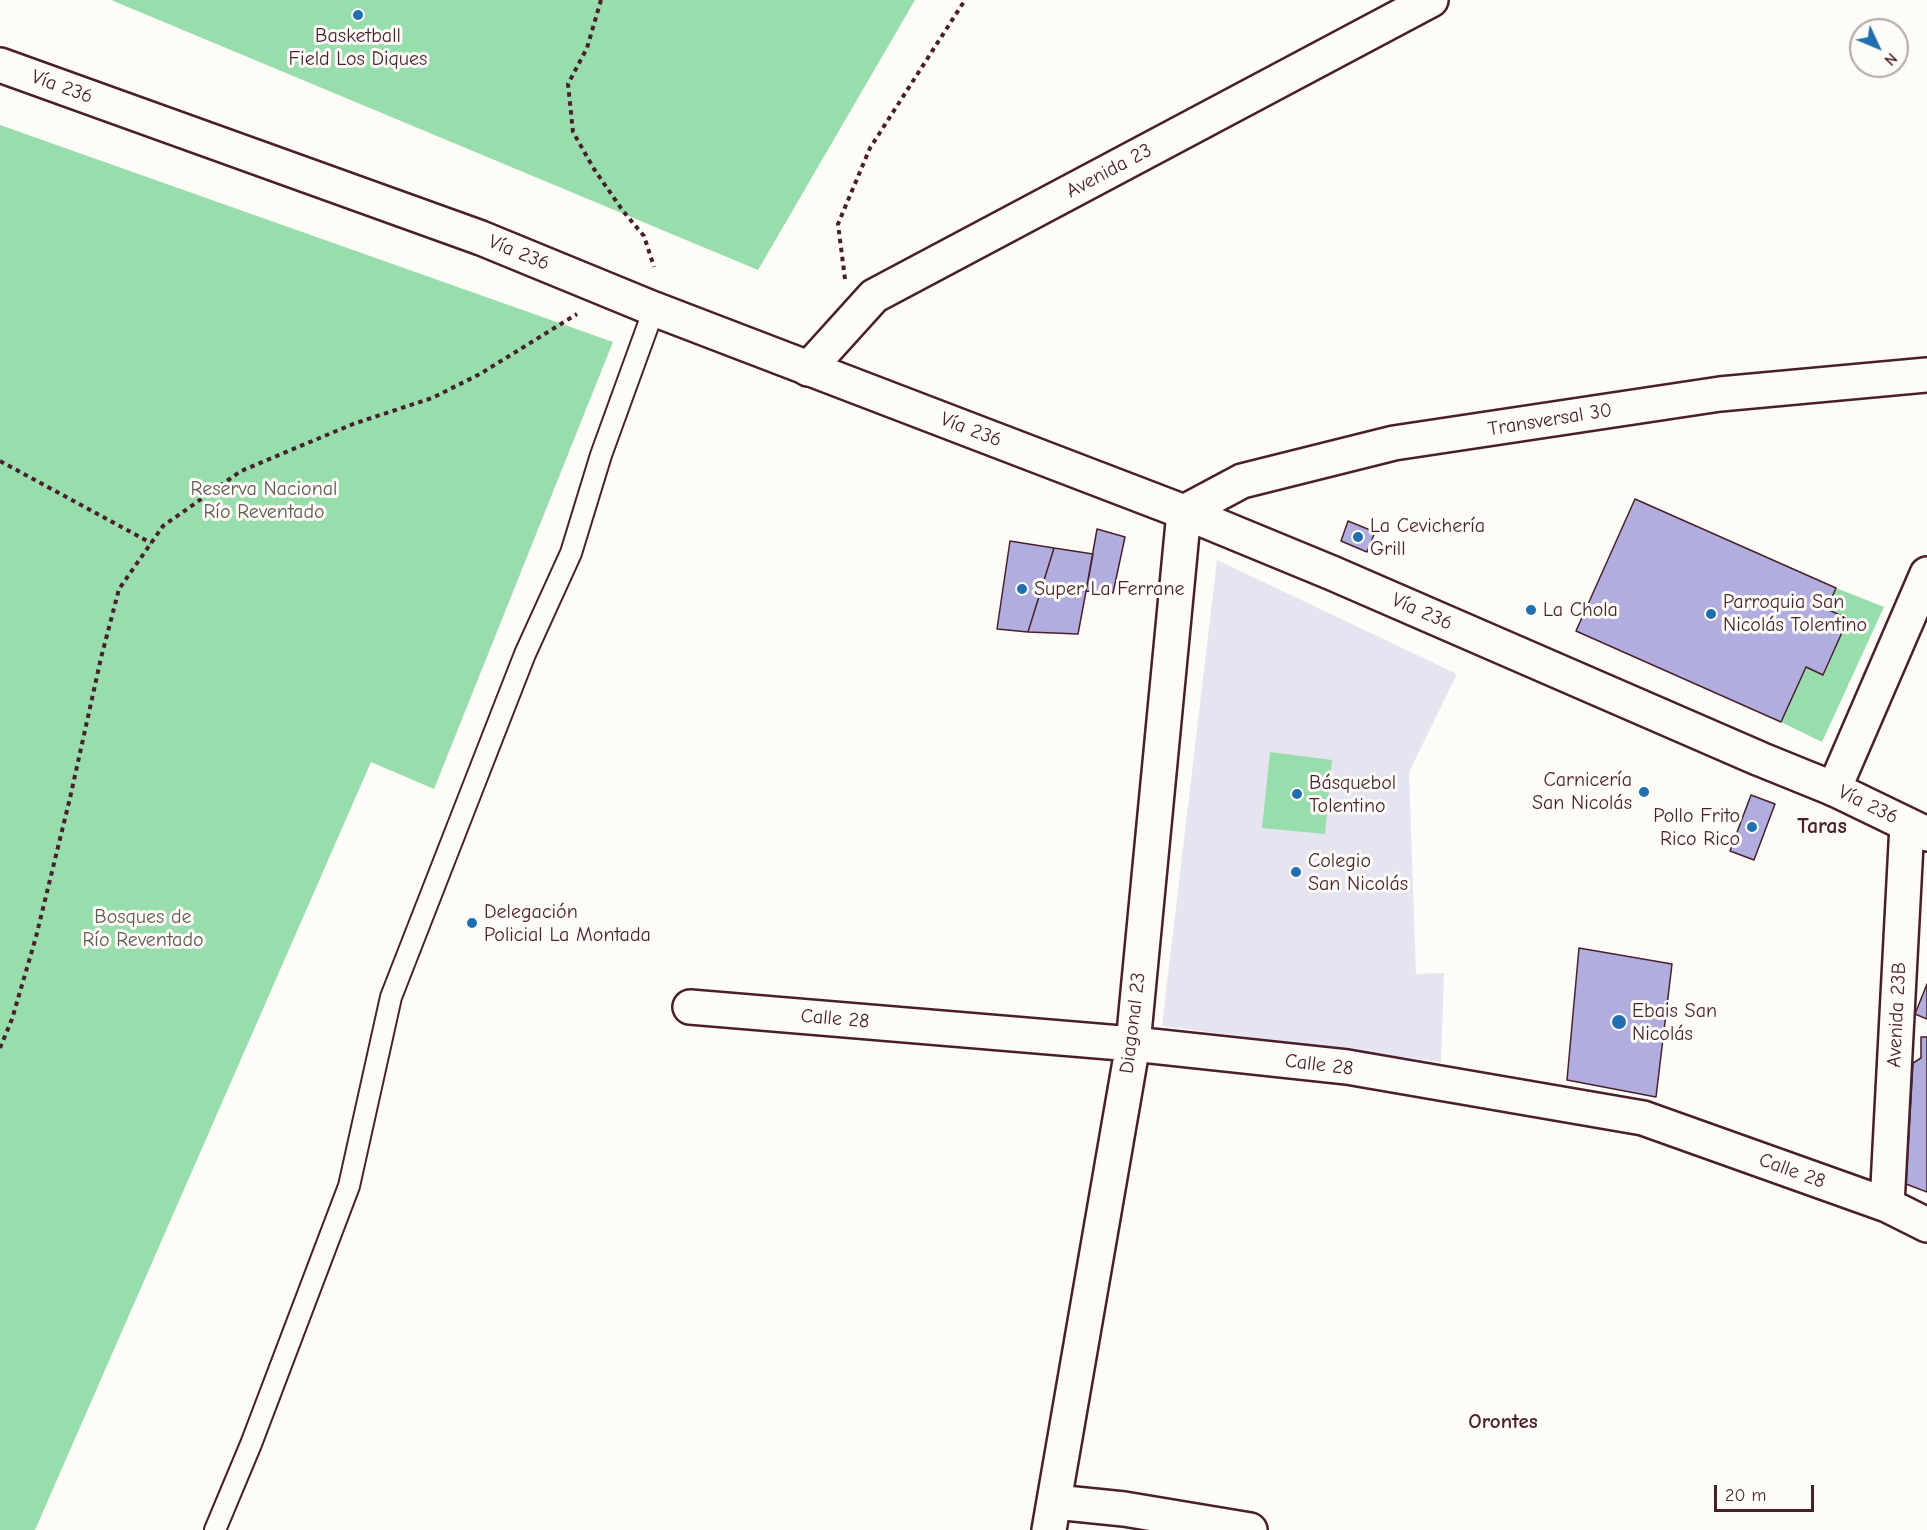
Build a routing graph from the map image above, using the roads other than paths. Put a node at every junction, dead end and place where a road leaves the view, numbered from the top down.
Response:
1 (1431, 0) edge
2 (0, 65) edge
3 (654, 309) junction
4 (808, 369) junction
5 (1927, 375) edge
6 (1184, 512) junction
7 (1927, 574) edge
8 (1834, 789) junction
9 (1917, 829) edge
10 (690, 1007) dead end
11 (1133, 1044) junction
12 (1887, 1205) junction
13 (1927, 1225) edge
14 (1052, 1516) edge
15 (215, 1530) edge
16 (1250, 1530) edge

1 - 4 street, Avenida 23
2 - 3 street, Vía 236
3 - 4 street, Vía 236
3 - 15 lane
4 - 6 street, Vía 236
5 - 6 street, Transversal 30
6 - 8 street, Vía 236
6 - 11 street, Diagonal 23
7 - 8 street
8 - 9 street, Vía 236
9 - 12 street, Avenida 23B
10 - 11 street, Calle 28
11 - 12 street, Calle 28
11 - 14 street, Diagonal 23
12 - 13 street, Calle 28
14 - 16 street

